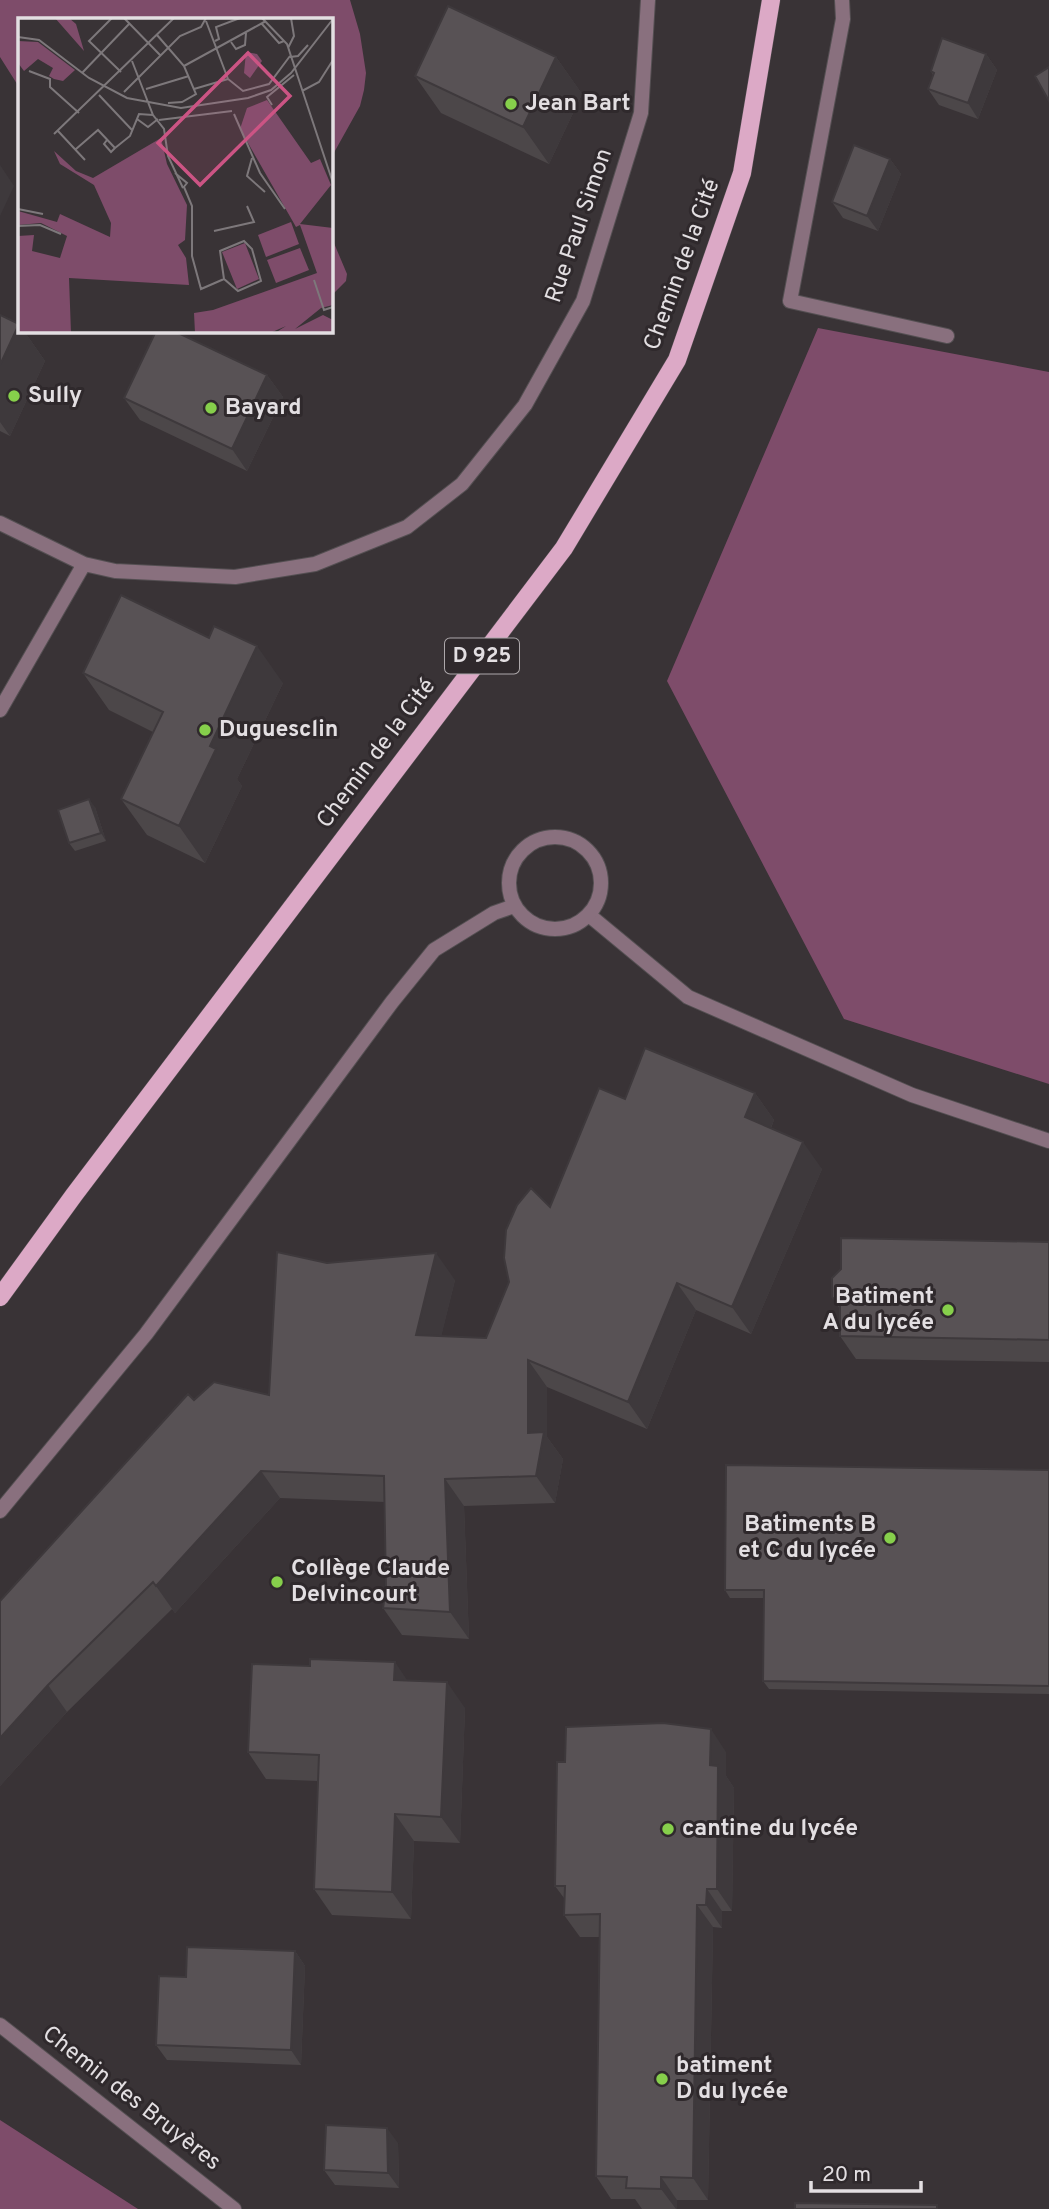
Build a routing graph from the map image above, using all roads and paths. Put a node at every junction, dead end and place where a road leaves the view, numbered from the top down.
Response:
1 (648, 0) edge
2 (771, 0) edge
3 (842, 0) edge
4 (947, 337) dead end
5 (0, 523) edge
6 (84, 564) junction
7 (0, 710) edge
8 (514, 906) junction
9 (589, 915) junction
10 (1049, 1141) edge
11 (0, 1297) edge
12 (0, 1511) edge
13 (0, 2025) edge
14 (234, 2209) edge

1 - 6 street, Rue Paul Simon
2 - 11 main road, Chemin de la Cité / D 925
3 - 4 street
5 - 6 street, Rue Paul Simon
6 - 7 street
8 - 9 street
8 - 9 street
8 - 12 street
9 - 10 street
13 - 14 street, Chemin des Bruyères

